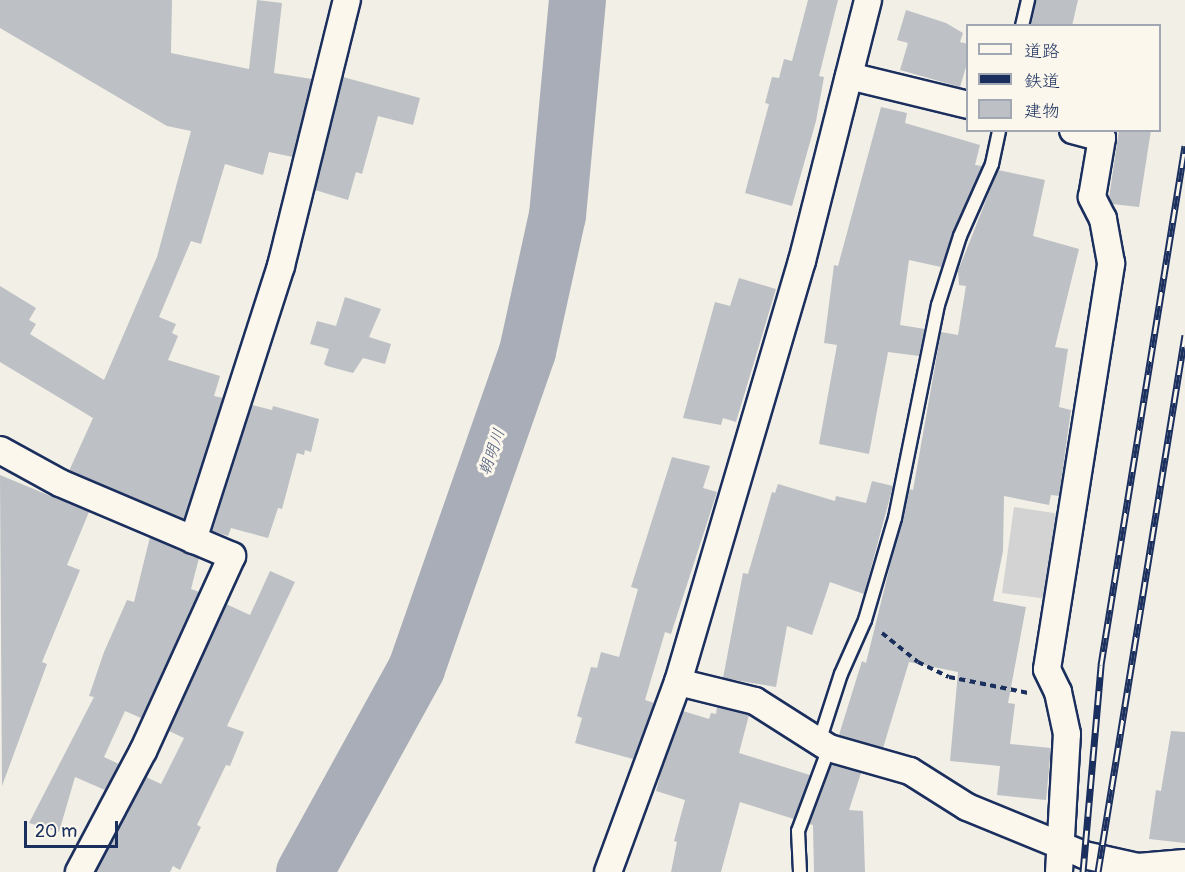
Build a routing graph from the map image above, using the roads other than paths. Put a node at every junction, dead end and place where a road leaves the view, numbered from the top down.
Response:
1 (347, 0) edge
2 (868, 0) edge
3 (1028, 0) edge
4 (1022, 24) edge
5 (849, 76) junction
6 (966, 105) edge
7 (999, 132) edge
8 (1080, 132) edge
9 (0, 450) edge
10 (193, 540) junction
11 (678, 682) junction
12 (824, 745) junction
13 (1064, 846) junction
14 (1185, 863) edge
15 (78, 872) edge
16 (608, 872) edge
17 (800, 872) edge
18 (1059, 872) edge

1 - 10 street
2 - 5 street
3 - 4 lane
5 - 6 street
5 - 11 street
7 - 12 lane
8 - 13 street
9 - 10 street
10 - 15 street
11 - 12 street
11 - 16 street
12 - 13 street
12 - 17 lane
13 - 14 street
13 - 18 street

